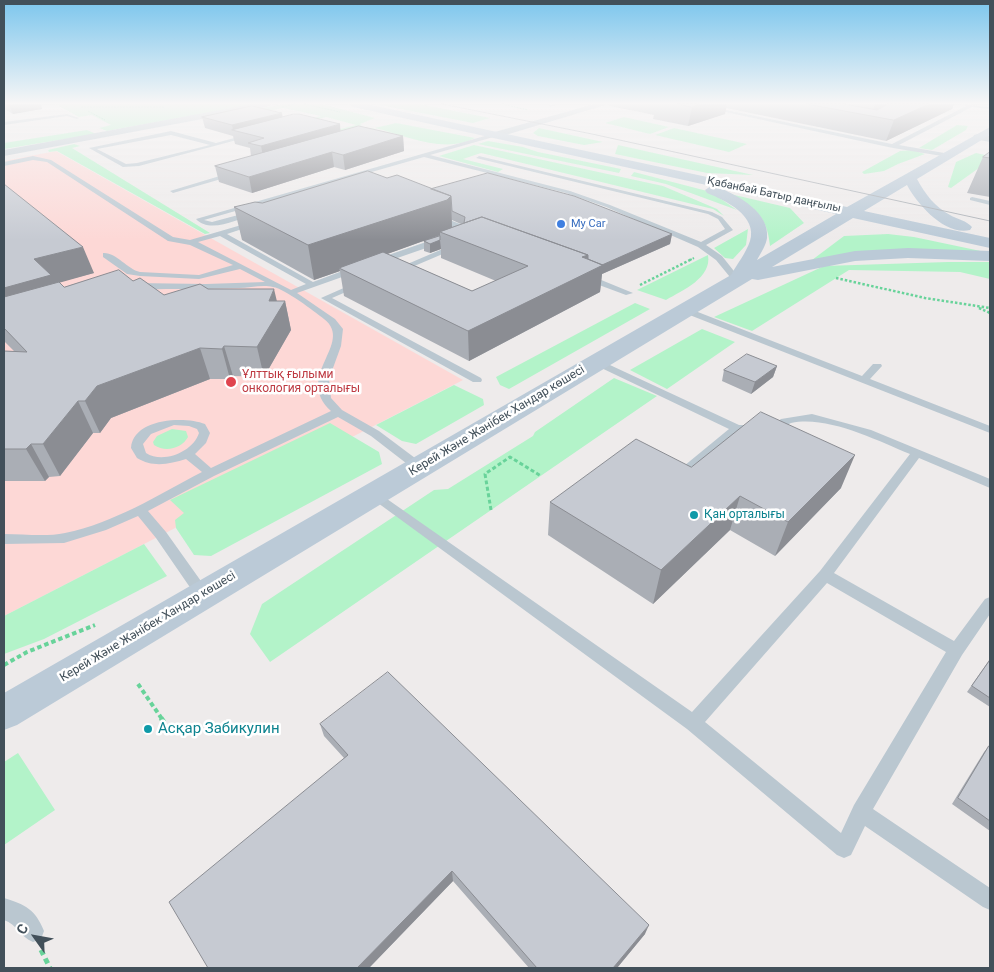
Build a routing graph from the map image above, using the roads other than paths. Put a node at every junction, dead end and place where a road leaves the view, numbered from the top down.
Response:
1 (49, 149) edge
2 (94, 149) edge
3 (198, 149) edge
4 (443, 149) edge
5 (562, 149) edge
6 (914, 149) edge
7 (960, 149) edge
8 (4, 153) edge
9 (32, 153) junction
10 (423, 155) junction
11 (948, 155) junction
12 (479, 158) dead end
13 (440, 160) junction
14 (616, 161) junction
15 (425, 163) dead end
16 (4, 164) edge
17 (406, 168) dead end
18 (241, 171) edge
19 (349, 176) junction
20 (910, 178) junction
21 (172, 192) dead end
22 (637, 196) junction
23 (972, 199) dead end
24 (629, 200) dead end
25 (990, 203) edge
26 (622, 204) dead end
27 (614, 208) junction
28 (265, 209) edge
29 (851, 212) junction
30 (428, 213) edge
31 (266, 219) edge
32 (220, 233) junction
33 (990, 237) edge
34 (190, 242) junction
35 (990, 243) edge
36 (463, 244) edge
37 (701, 244) junction
38 (106, 255) dead end
39 (990, 256) edge
40 (240, 266) junction
41 (390, 273) edge
42 (581, 275) edge
43 (371, 280) edge
44 (737, 280) junction
45 (275, 284) junction
46 (313, 285) junction
47 (206, 287) junction
48 (124, 289) edge
49 (627, 292) road end
50 (290, 293) junction
51 (185, 298) edge
52 (685, 310) junction
53 (597, 362) junction
54 (878, 366) dead end
55 (477, 380) dead end
56 (864, 380) junction
57 (339, 412) junction
58 (737, 428) junction
59 (990, 430) edge
60 (916, 453) junction
61 (188, 454) junction
62 (419, 467) junction
63 (210, 474) junction
64 (671, 482) edge
65 (990, 484) edge
66 (373, 495) junction
67 (140, 510) junction
68 (4, 539) edge
69 (825, 575) junction
70 (203, 595) junction
71 (990, 603) edge
72 (956, 650) junction
73 (4, 713) edge
74 (693, 723) junction
75 (861, 812) junction
76 (990, 900) edge
77 (4, 909) edge
78 (33, 931) dead end

1 - 9 street
2 - 3 lane
4 - 10 lane
5 - 14 main road, Қабанбай Батыр даңғылы
6 - 11 lane
7 - 11 main road, Керей Және Жәнібек Хандар көшесі
8 - 9 street
9 - 16 lane
9 - 34 lane
10 - 13 lane
10 - 19 lane
11 - 20 main road, Керей Және Жәнібек Хандар көшесі
12 - 22 lane
13 - 15 lane
13 - 27 lane
14 - 29 main road, Қабанбай Батыр даңғылы
14 - 44 main road
17 - 19 lane
18 - 21 lane
19 - 28 lane
20 - 29 main road, Керей Және Жәнібек Хандар көшесі
20 - 33 main road
22 - 24 lane
22 - 37 lane
23 - 25 lane
26 - 27 lane
27 - 37 lane
29 - 35 main road, Қабанбай Батыр даңғылы
29 - 44 main road, Керей Және Жәнібек Хандар көшесі
30 - 46 lane
31 - 32 lane
32 - 34 lane
32 - 46 lane
34 - 40 lane
36 - 41 lane
37 - 44 lane
38 - 40 lane
39 - 44 main road
40 - 45 lane
42 - 49 lane
43 - 55 lane
44 - 52 main road, Керей Және Жәнібек Хандар көшесі
45 - 47 lane
45 - 50 lane
46 - 50 lane
47 - 48 lane
47 - 51 lane
50 - 57 lane
52 - 53 main road, Керей Және Жәнібек Хандар көшесі
52 - 56 lane
53 - 58 lane
53 - 62 main road, Керей Және Жәнібек Хандар көшесі
54 - 56 lane
56 - 59 lane
57 - 62 lane
57 - 63 lane
58 - 60 lane
58 - 64 lane
60 - 65 lane
60 - 69 lane
61 - 61 lane
61 - 63 lane
62 - 66 main road, Керей Және Жәнібек Хандар көшесі
63 - 67 lane
66 - 70 main road, Керей Және Жәнібек Хандар көшесі
66 - 74 lane
67 - 68 lane
67 - 70 lane
69 - 72 lane
69 - 74 lane
70 - 73 main road, Керей Және Жәнібек Хандар көшесі
71 - 72 lane
72 - 75 lane
74 - 75 lane
75 - 76 lane
77 - 78 lane

